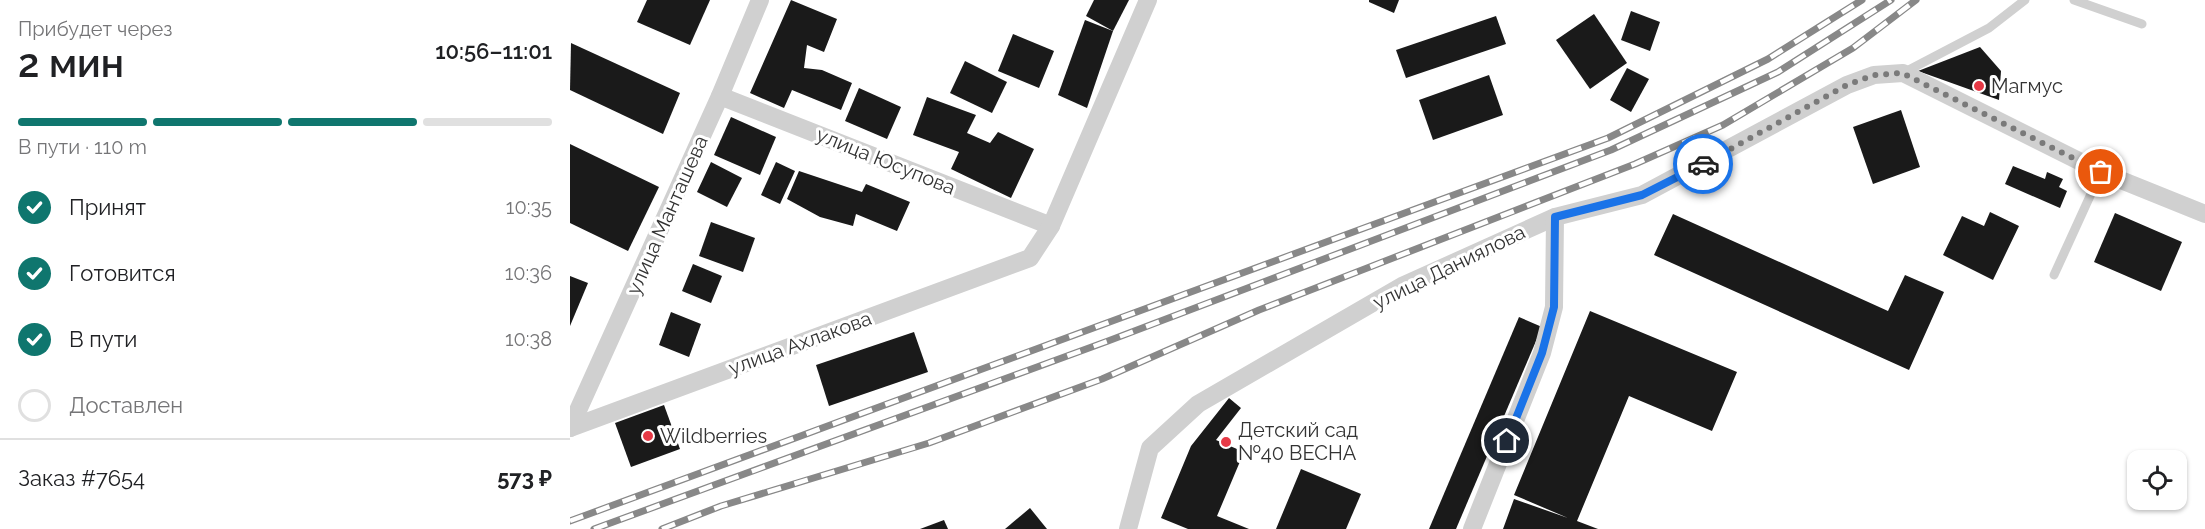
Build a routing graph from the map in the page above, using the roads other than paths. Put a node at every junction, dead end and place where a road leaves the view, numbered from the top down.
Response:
1 (760, 0) edge
2 (1148, 0) edge
3 (2025, 0) edge
4 (2074, 0) edge
5 (2142, 24) dead end
6 (1902, 73) junction
7 (720, 96) junction
8 (2101, 172) junction
9 (2205, 214) edge
10 (1555, 217) junction
11 (1051, 226) junction
12 (2054, 275) dead end
13 (570, 428) edge
14 (1128, 529) edge
15 (1472, 529) edge

1 - 7 street, улица Манташева
2 - 11 street
3 - 6 lane
4 - 5 lane
6 - 8 street
6 - 10 street, улица Даниялова
7 - 11 street, улица Юсупова
7 - 13 street, улица Манташева
8 - 9 street
8 - 12 lane
10 - 14 street, улица Даниялова
10 - 15 street
11 - 13 street, улица Ахлакова

